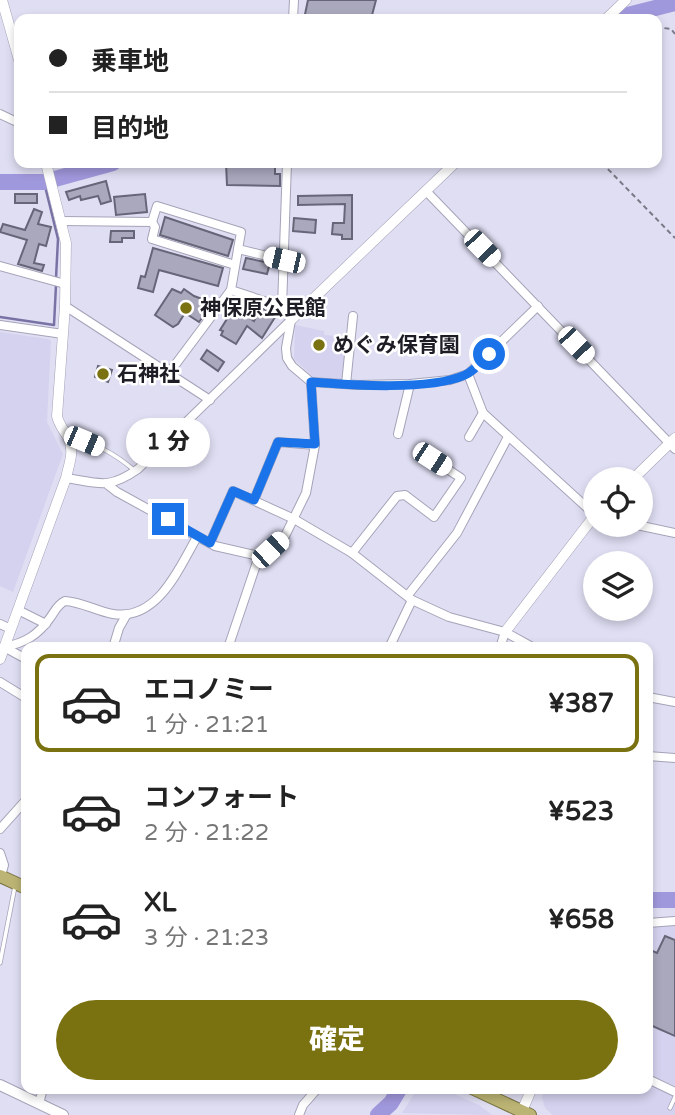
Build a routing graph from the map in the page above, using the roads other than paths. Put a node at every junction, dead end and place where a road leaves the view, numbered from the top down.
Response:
1 (2, 0) edge
2 (626, 0) edge
3 (612, 14) edge
4 (14, 43) edge
5 (48, 168) edge
6 (287, 168) edge
7 (451, 168) edge
8 (426, 191) junction
9 (62, 221) junction
10 (152, 222) junction
11 (238, 249) junction
12 (284, 260) junction
13 (236, 265) junction
14 (0, 266) edge
15 (65, 284) junction
16 (231, 290) junction
17 (65, 306) junction
18 (538, 306) junction
19 (282, 307) junction
20 (353, 316) dead end
21 (291, 320) junction
22 (0, 325) edge
23 (63, 334) junction
24 (169, 373) junction
25 (468, 374) junction
26 (311, 382) junction
27 (346, 384) junction
28 (410, 384) junction
29 (210, 400) junction
30 (483, 413) junction
31 (398, 434) dead end
32 (469, 437) dead end
33 (508, 437) junction
34 (68, 438) junction
35 (673, 443) edge
36 (315, 444) junction
37 (432, 459) dead end
38 (646, 467) edge
39 (135, 471) junction
40 (66, 478) junction
41 (108, 485) junction
42 (254, 500) junction
43 (583, 504) edge
44 (294, 519) junction
45 (653, 528) edge
46 (583, 531) edge
47 (675, 533) edge
48 (197, 537) junction
49 (210, 543) junction
50 (352, 553) junction
51 (259, 556) junction
52 (410, 598) junction
53 (18, 610) junction
54 (127, 614) junction
55 (0, 624) edge
56 (46, 624) junction
57 (11, 629) junction
58 (505, 632) junction
59 (23, 642) edge
60 (115, 642) edge
61 (230, 642) edge
62 (392, 642) edge
63 (502, 642) edge
64 (523, 642) edge
65 (21, 643) edge
66 (4, 647) junction
67 (21, 656) edge
68 (0, 659) edge
69 (0, 682) edge
70 (21, 695) edge
71 (653, 698) edge
72 (675, 702) edge
73 (653, 756) edge
74 (675, 758) edge
75 (21, 806) edge
76 (0, 829) edge
77 (0, 853) edge
78 (1, 876) edge
79 (21, 885) edge
80 (675, 921) edge
81 (653, 923) edge
82 (0, 963) edge
83 (653, 1081) edge
84 (0, 1085) edge
85 (675, 1092) edge
86 (42, 1094) edge
87 (312, 1094) edge
88 (485, 1094) edge
89 (531, 1094) edge
90 (675, 1097) edge
91 (39, 1106) junction
92 (670, 1108) dead end
93 (526, 1113) edge
94 (63, 1115) edge
95 (299, 1115) edge

1 - 4 street
2 - 3 street
5 - 9 street
6 - 12 street
7 - 8 street
8 - 18 street
8 - 21 street
9 - 10 street
9 - 15 street
10 - 11 street
10 - 13 street
11 - 12 street
11 - 13 street
12 - 19 street
13 - 16 street
14 - 15 street
15 - 17 street
16 - 19 street
16 - 24 street
17 - 23 street
17 - 24 street
18 - 25 street
18 - 35 street
19 - 21 street
20 - 27 street
21 - 26 street
21 - 29 street
22 - 23 street
23 - 34 street
24 - 29 street
25 - 28 street
25 - 30 street
26 - 27 street
26 - 36 street
27 - 28 street
28 - 31 street
29 - 39 street
30 - 32 street
30 - 33 street
33 - 43 street
33 - 52 street
34 - 39 lane
34 - 40 street
35 - 38 street
36 - 42 street
36 - 44 street
37 - 50 street
39 - 41 street
40 - 41 street
40 - 53 street
41 - 48 street
42 - 44 street
42 - 49 street
44 - 50 street
44 - 51 street
45 - 47 street
46 - 58 street
48 - 49 street
48 - 54 street
49 - 51 street
50 - 52 street
51 - 61 street
52 - 58 street
52 - 62 street
53 - 56 street
53 - 57 street
54 - 56 street
54 - 60 street
55 - 57 street
56 - 59 street
57 - 66 street
58 - 63 street
58 - 64 street
65 - 66 street
66 - 67 street
66 - 68 street
69 - 70 street
71 - 72 street
73 - 74 street
75 - 76 street
77 - 78 street
78 - 79 highway
79 - 82 lane
80 - 81 street
83 - 85 street
84 - 91 main road
86 - 91 street
87 - 95 street
88 - 93 highway
89 - 93 street
90 - 92 lane
91 - 94 main road

